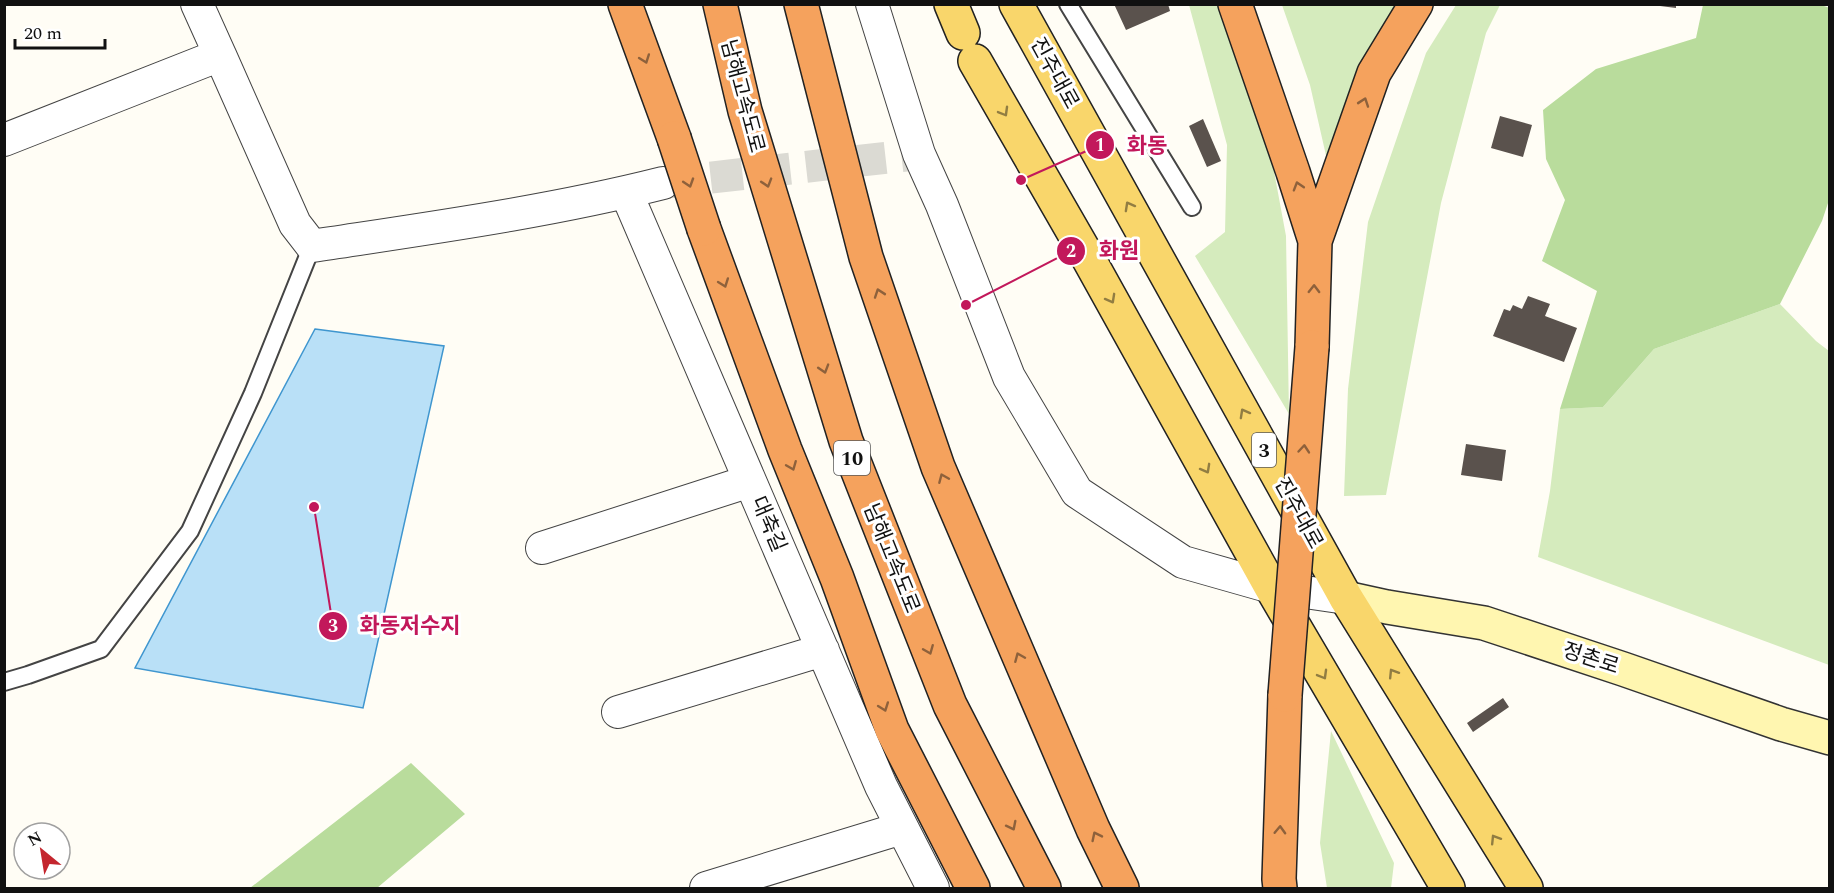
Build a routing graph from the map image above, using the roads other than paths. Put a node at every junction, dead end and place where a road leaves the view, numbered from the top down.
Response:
1 (197, 4) edge
2 (625, 4) edge
3 (720, 4) edge
4 (801, 4) edge
5 (873, 4) edge
6 (1016, 4) edge
7 (1068, 4) edge
8 (1235, 4) edge
9 (1416, 4) edge
10 (963, 33) edge
11 (220, 55) junction
12 (4, 140) edge
13 (663, 183) tunnel mouth
14 (626, 192) junction
15 (1192, 207) dead end
16 (1315, 241) junction
17 (312, 246) junction
18 (750, 481) junction
19 (542, 548) dead end
20 (1272, 587) junction
21 (1346, 598) junction
22 (823, 650) junction
23 (4, 681) edge
24 (618, 712) dead end
25 (1830, 738) edge
26 (902, 828) junction
27 (706, 888) edge
28 (933, 888) edge
29 (973, 888) edge
30 (1044, 888) edge
31 (1122, 888) edge
32 (1280, 888) edge
33 (1448, 888) edge
34 (1526, 888) edge

1 - 11 street
2 -> 29 highway, bridge
3 -> 30 highway, 남해고속도로 / 10
31 -> 4 highway
5 - 20 street
21 -> 6 main road, 진주대로 / 3
7 - 15 lane
16 -> 8 highway
16 -> 9 highway
10 -> 20 main road
11 - 12 street
11 - 17 street
13 - 14 street
14 - 17 street
14 - 18 street, 대축길
32 -> 16 highway, bridge
17 - 23 lane
18 - 19 street
18 - 22 street, 대축길
20 - 21 street
20 -> 33 main road
21 - 25 main road, 정촌로
34 -> 21 main road, 진주대로 / 3
22 - 24 street
22 - 26 street, 대축길
26 - 27 street
26 - 28 street, 대축길

